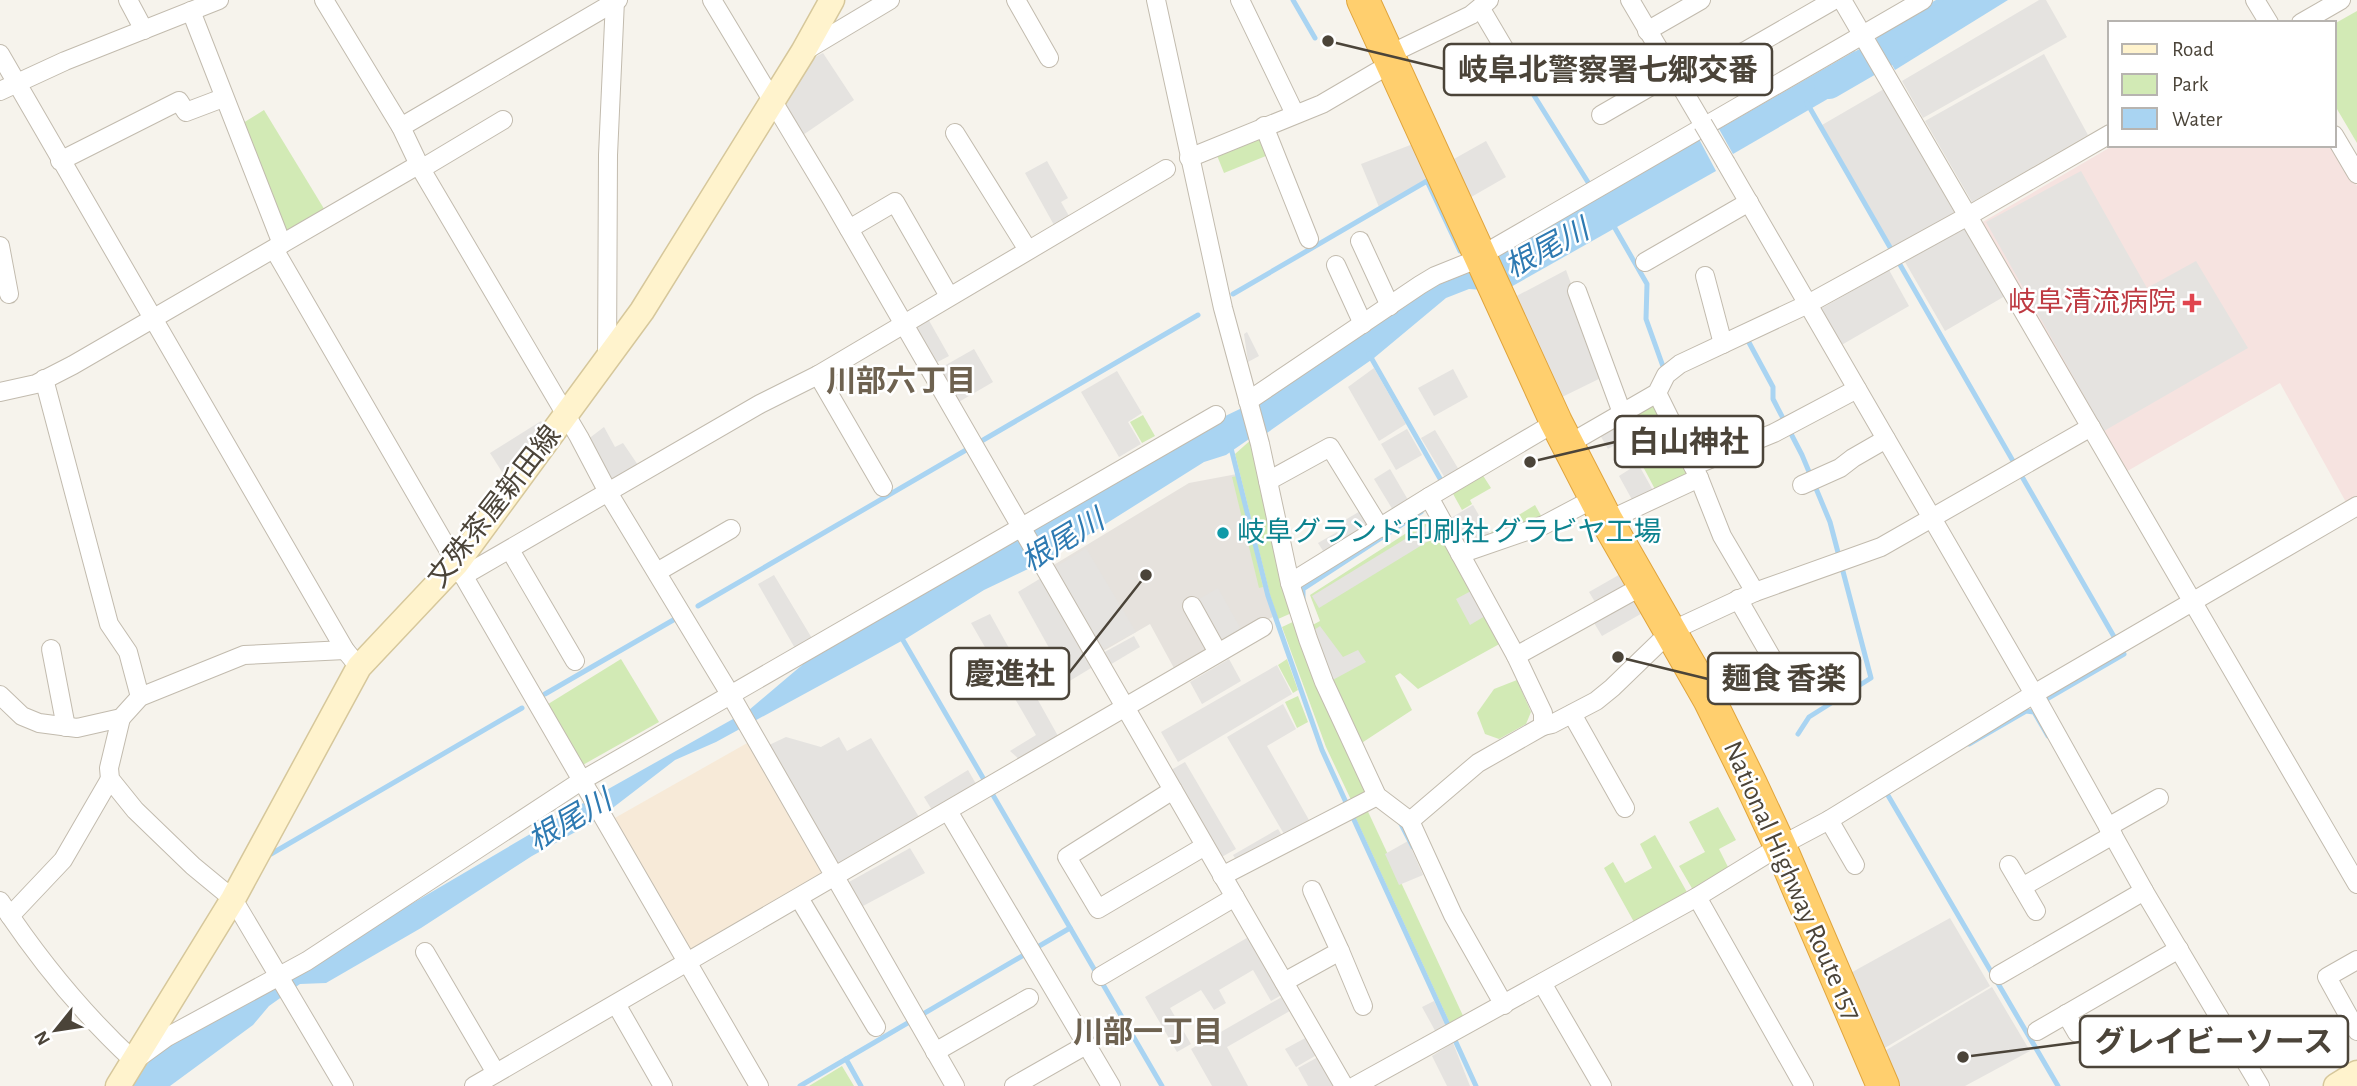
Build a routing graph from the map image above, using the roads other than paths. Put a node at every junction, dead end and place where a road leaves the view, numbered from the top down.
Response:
1 (128, 0) edge
2 (219, 0) edge
3 (324, 0) edge
4 (616, 0) edge
5 (712, 0) edge
6 (832, 0) edge
7 (890, 0) edge
8 (1016, 0) edge
9 (1156, 0) edge
10 (1240, 0) edge
11 (1363, 0) edge
12 (1630, 0) edge
13 (1701, 0) edge
14 (1834, 0) edge
15 (1842, 0) edge
16 (1923, 0) edge
17 (2255, 0) edge
18 (2341, 0) edge
19 (1485, 4) edge
20 (191, 11) junction
21 (2268, 21) edge
22 (2304, 21) edge
23 (144, 30) junction
24 (1647, 31) junction
25 (1864, 38) junction
26 (803, 52) junction
27 (0, 54) edge
28 (1049, 58) dead end
29 (1390, 59) junction
30 (1517, 70) dead end
31 (1677, 81) junction
32 (17, 82) junction
33 (0, 91) edge
34 (223, 98) junction
35 (772, 100) junction
36 (1296, 114) junction
37 (1601, 115) dead end
38 (503, 120) dead end
39 (1264, 126) junction
40 (401, 127) junction
41 (955, 132) dead end
42 (2108, 135) edge
43 (2336, 138) edge
44 (1189, 158) junction
45 (60, 161) junction
46 (420, 167) junction
47 (1166, 169) dead end
48 (2357, 174) edge
49 (1749, 202) junction
50 (1968, 216) junction
51 (849, 229) junction
52 (1309, 239) dead end
53 (1360, 241) dead end
54 (0, 246) edge
55 (278, 246) junction
56 (1028, 250) junction
57 (1645, 262) dead end
58 (1336, 265) dead end
59 (1486, 269) junction
60 (1705, 276) dead end
61 (1577, 291) dead end
62 (9, 294) dead end
63 (949, 296) junction
64 (1808, 304) junction
65 (1390, 306) junction
66 (153, 318) junction
67 (903, 323) junction
68 (1363, 324) junction
69 (1723, 344) junction
70 (607, 360) junction
71 (818, 375) junction
72 (44, 379) junction
73 (1857, 389) junction
74 (0, 391) edge
75 (1657, 393) junction
76 (1248, 401) junction
77 (1622, 413) junction
78 (1216, 415) dead end
79 (566, 416) junction
80 (2091, 427) junction
81 (1562, 433) junction
82 (1886, 439) junction
83 (1696, 472) junction
84 (1268, 481) junction
85 (1802, 485) dead end
86 (883, 487) dead end
87 (609, 494) junction
88 (1429, 497) junction
89 (2357, 506) edge
90 (1601, 510) junction
91 (1932, 519) junction
92 (1380, 528) junction
93 (731, 529) dead end
94 (1022, 529) junction
95 (510, 550) junction
96 (1461, 554) junction
97 (460, 570) junction
98 (657, 572) junction
99 (1290, 583) junction
100 (1644, 585) junction
101 (1747, 596) junction
102 (2192, 600) junction
103 (1192, 606) dead end
104 (1263, 627) dead end
105 (1671, 631) junction
106 (51, 649) dead end
107 (1217, 651) junction
108 (1516, 656) junction
109 (352, 659) junction
110 (575, 661) dead end
111 (0, 689) edge
112 (730, 694) junction
113 (2034, 694) junction
114 (0, 695) edge
115 (140, 697) junction
116 (1709, 699) junction
117 (1125, 707) junction
118 (1572, 715) junction
119 (121, 718) junction
120 (1543, 726) junction
121 (66, 727) junction
122 (110, 779) junction
123 (585, 788) junction
124 (1173, 790) junction
125 (1377, 796) junction
126 (2159, 798) dead end
127 (1625, 808) dead end
128 (948, 810) junction
129 (1829, 820) junction
130 (1410, 821) junction
131 (2111, 831) junction
132 (1205, 846) junction
133 (1780, 846) junction
134 (1855, 865) dead end
135 (2010, 865) dead end
136 (1222, 876) junction
137 (833, 877) junction
138 (2357, 884) edge
139 (2022, 887) junction
140 (1312, 890) dead end
141 (2144, 891) junction
142 (1235, 897) junction
143 (1697, 897) junction
144 (799, 898) junction
145 (233, 899) junction
146 (2036, 911) dead end
147 (6, 918) edge
148 (2179, 949) junction
149 (1340, 951) junction
150 (425, 953) dead end
151 (2357, 960) edge
152 (688, 963) junction
153 (1999, 975) dead end
154 (1101, 976) dead end
155 (279, 979) junction
156 (1284, 982) junction
157 (1542, 984) junction
158 (1029, 998) dead end
159 (616, 1004) junction
160 (1504, 1005) junction
161 (1363, 1006) dead end
162 (2066, 1014) junction
163 (876, 1027) dead end
164 (2037, 1031) dead end
165 (2357, 1031) edge
166 (2077, 1033) dead end
167 (1086, 1045) junction
168 (935, 1052) junction
169 (134, 1061) junction
170 (496, 1073) junction
171 (2357, 1073) edge
172 (1364, 1084) edge
173 (118, 1086) edge
174 (344, 1086) edge
175 (474, 1086) edge
176 (663, 1086) edge
177 (759, 1086) edge
178 (955, 1086) edge
179 (1014, 1086) edge
180 (1111, 1086) edge
181 (1344, 1086) edge
182 (1602, 1086) edge
183 (1804, 1086) edge
184 (1883, 1086) edge
185 (2260, 1086) edge
186 (2336, 1086) edge

1 - 23 street
2 - 20 street
3 - 40 street
4 - 40 street
4 - 70 street
5 - 35 street
6 - 26 main road, 文殊茶屋新田線
7 - 26 street
8 - 28 street
9 - 44 street
10 - 36 street
11 - 29 highway, National Highway Route 157
12 - 24 street
13 - 24 street
14 - 31 street
15 - 25 street
16 - 25 street
17 - 21 street
18 - 22 street
19 - 29 street
19 - 30 street
20 - 23 street
20 - 34 street
23 - 32 street
24 - 31 street
25 - 50 street
25 - 59 street
26 - 35 main road, 文殊茶屋新田線
27 - 32 street
29 - 36 street
29 - 59 highway, National Highway Route 157
31 - 37 street
31 - 49 street, bridge
32 - 33 street
32 - 45 street
34 - 45 street
34 - 55 street
35 - 51 street
35 - 70 main road, 文殊茶屋新田線
36 - 39 street
38 - 46 street
39 - 44 street
39 - 52 street
40 - 46 street
41 - 56 street
42 - 50 street
43 - 48 street
44 - 76 street
45 - 66 street
46 - 55 street
46 - 79 street
47 - 56 street
49 - 57 street
49 - 64 street
50 - 64 street
50 - 80 street
51 - 63 street
51 - 67 street
53 - 65 street
54 - 62 street
55 - 66 street
55 - 97 street
56 - 63 street
58 - 68 street
59 - 65 street
59 - 81 highway, National Highway Route 157
60 - 69 street
61 - 77 street
63 - 67 street
64 - 69 street
64 - 73 street
65 - 68 street
66 - 72 street
66 - 109 street
67 - 71 street
67 - 94 street
68 - 76 street
69 - 75 street
70 - 79 main road, 文殊茶屋新田線
71 - 86 street
71 - 87 street
72 - 74 street
72 - 115 street
73 - 82 street
73 - 83 street
75 - 77 street
75 - 83 street
76 - 84 street
77 - 81 street
78 - 94 street
79 - 87 street
79 - 97 main road, 文殊茶屋新田線
80 - 91 street
80 - 102 street
81 - 88 street
81 - 90 highway, National Highway Route 157
82 - 85 street
82 - 91 street
83 - 90 street
83 - 101 street
84 - 92 street
84 - 99 street
87 - 95 street
87 - 98 street
88 - 92 street
88 - 96 street
89 - 102 street
90 - 96 street
90 - 100 highway, National Highway Route 157
91 - 101 street
91 - 113 street
92 - 99 street
93 - 98 street
94 - 112 street
94 - 117 street
95 - 97 street
95 - 110 street
96 - 108 street
97 - 109 main road, 文殊茶屋新田線
97 - 123 street
98 - 112 street
99 - 125 street
100 - 105 highway, National Highway Route 157
100 - 108 street
101 - 105 street
101 - 116 street
102 - 113 street
102 - 138 street
103 - 107 street
104 - 107 street
105 - 116 highway, National Highway Route 157
105 - 118 street
106 - 121 street
107 - 117 street
108 - 120 street
109 - 115 street
109 - 145 main road, 文殊茶屋新田線
111 - 114 street
112 - 123 street
112 - 137 street
113 - 129 street
113 - 131 street
114 - 121 street
115 - 119 street
116 - 133 highway, National Highway Route 157
117 - 124 street
117 - 128 street
118 - 120 street
118 - 127 street
119 - 121 street
119 - 122 street
120 - 130 street
122 - 145 street
122 - 147 street
123 - 152 street
123 - 155 street
124 - 132 street
124 - 132 street
125 - 130 street
125 - 136 street
126 - 131 street
128 - 137 street
128 - 167 street
129 - 133 street
129 - 134 street
130 - 160 street
131 - 139 street
131 - 141 street
132 - 136 street
133 - 143 street
133 - 184 highway, National Highway Route 157
135 - 139 street
136 - 142 street
137 - 144 street
137 - 168 street
139 - 146 street
140 - 149 street
141 - 148 street
141 - 153 street
142 - 154 street
142 - 156 street
143 - 157 street
143 - 183 street
144 - 152 street
144 - 163 street
145 - 155 street
145 - 169 main road, 文殊茶屋新田線
147 - 169 street
148 - 162 street
148 - 185 street
149 - 156 street
149 - 161 street
150 - 170 street
151 - 165 street
152 - 159 street
152 - 177 street
155 - 169 street
155 - 174 street
156 - 181 street
157 - 160 street
157 - 182 street
158 - 168 street
159 - 170 street
159 - 176 street
160 - 172 street
162 - 164 street
162 - 166 street
167 - 179 street
167 - 180 street
168 - 178 street
169 - 173 main road, 文殊茶屋新田線
170 - 175 street
171 - 186 main road

